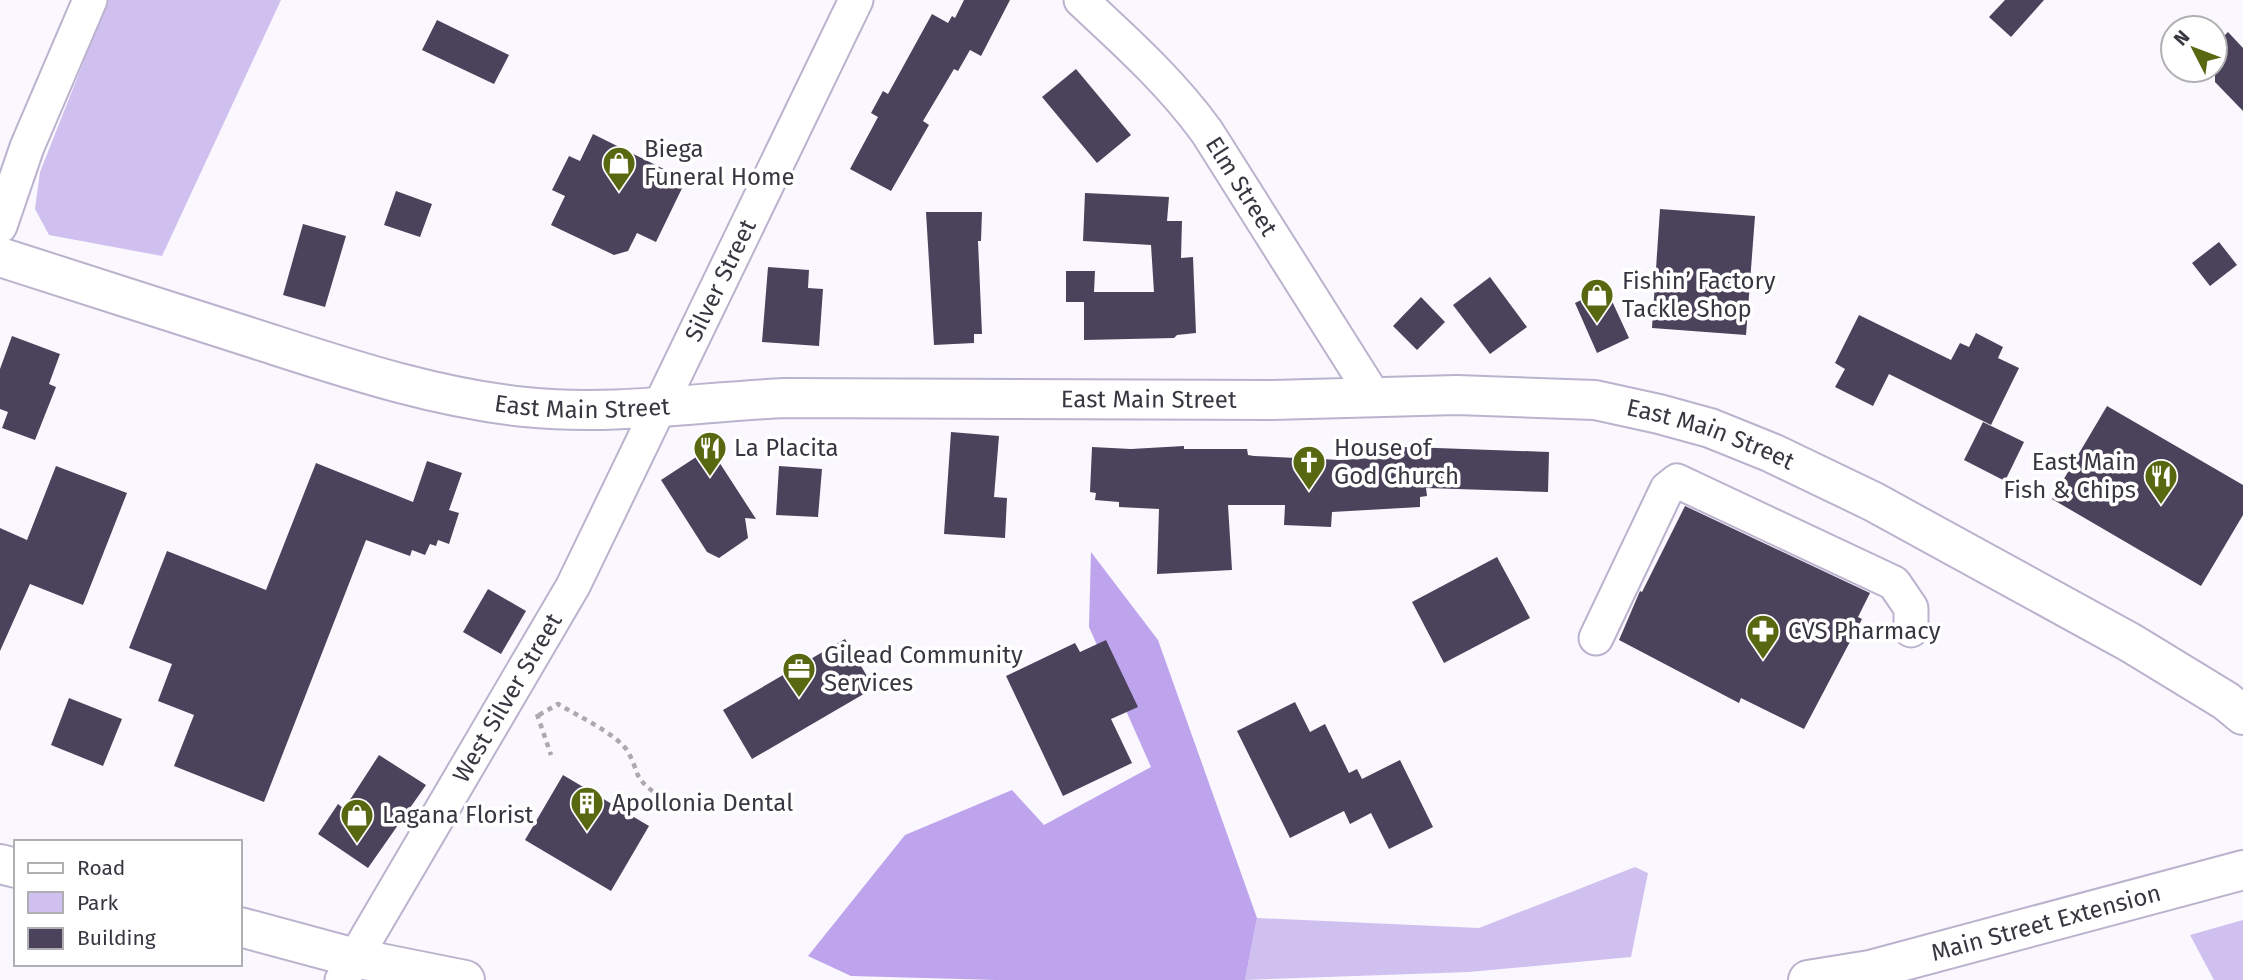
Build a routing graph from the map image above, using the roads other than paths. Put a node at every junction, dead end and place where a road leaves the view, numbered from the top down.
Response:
1 (90, 0) edge
2 (856, 0) edge
3 (1080, 0) edge
4 (0, 226) edge
5 (0, 257) edge
6 (1373, 395) junction
7 (660, 410) junction
8 (1912, 630) dead end
9 (1597, 638) dead end
10 (2243, 715) edge
11 (2243, 870) edge
12 (242, 928) edge
13 (348, 969) edge
14 (465, 980) edge
15 (1808, 980) edge

1 - 4 street
2 - 7 street, Silver Street
3 - 6 street, Elm Street
5 - 7 main road, East Main Street
6 - 7 main road, East Main Street
6 - 10 main road, East Main Street
7 - 13 street, West Silver Street
8 - 9 street
11 - 15 main road, Main Street Extension
12 - 13 main road
13 - 14 main road

